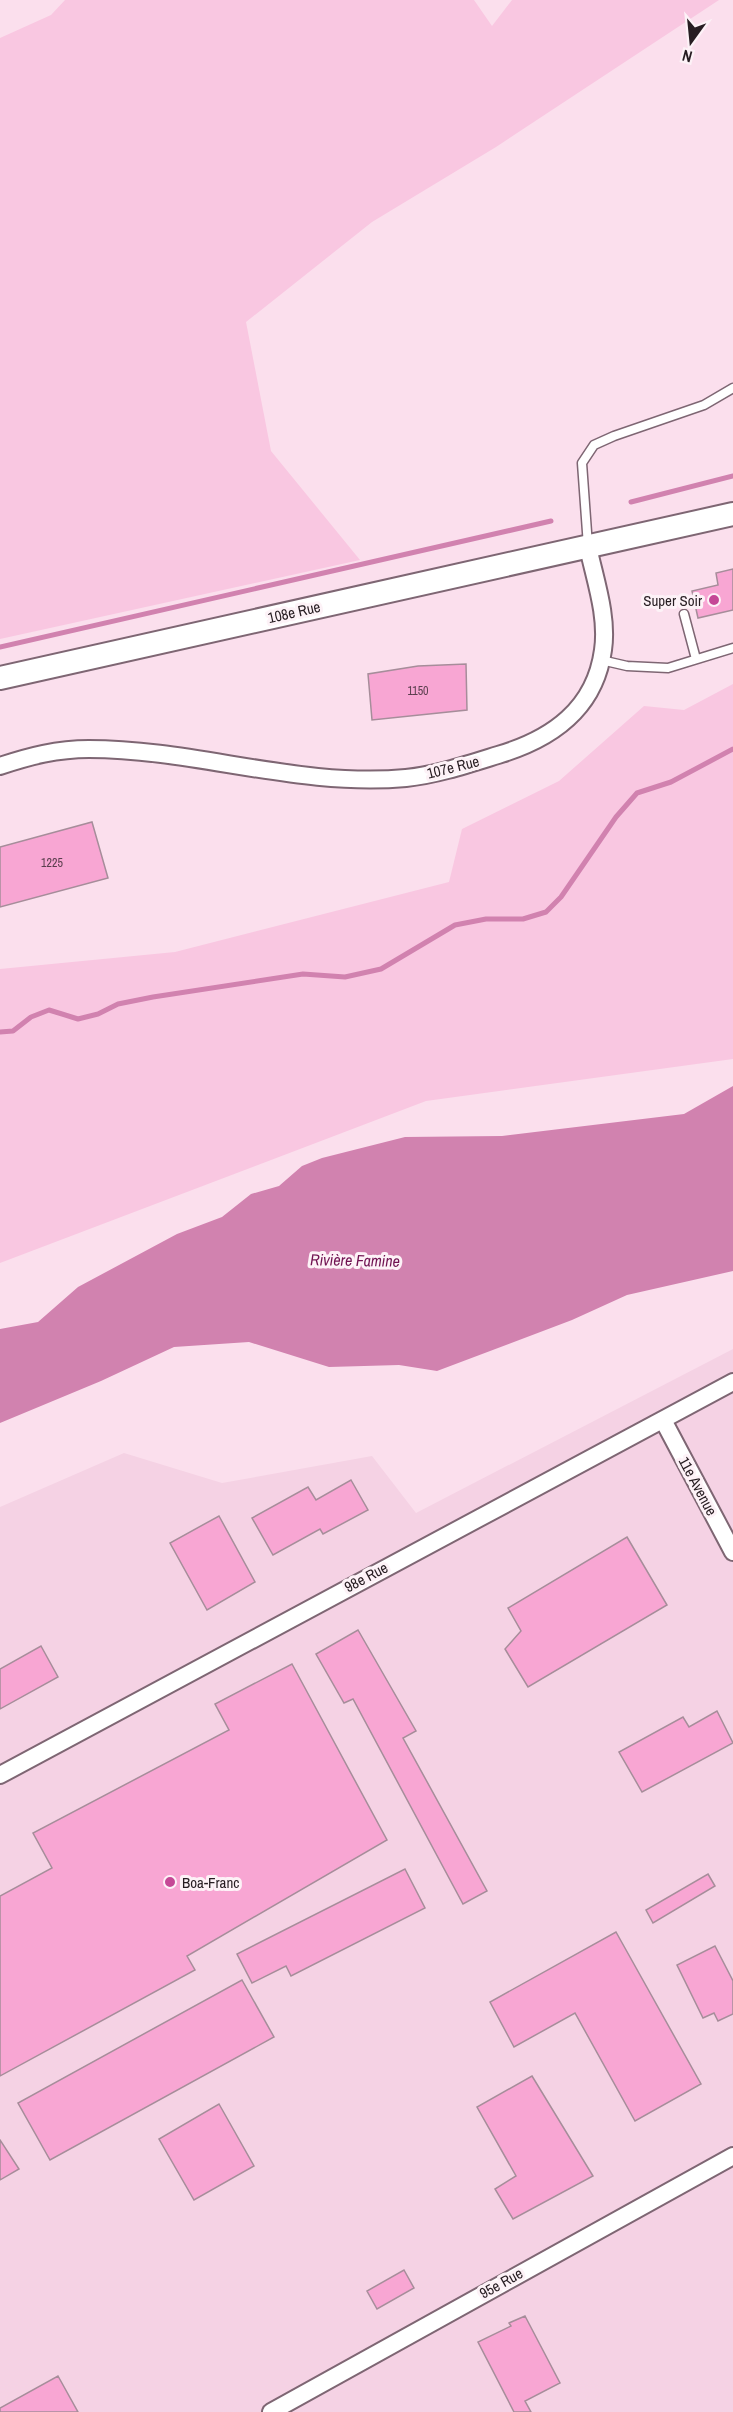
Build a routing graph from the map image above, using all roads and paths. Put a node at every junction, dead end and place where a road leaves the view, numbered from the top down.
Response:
1 (733, 388) edge
2 (733, 514) edge
3 (588, 547) junction
4 (684, 614) dead end
5 (733, 648) edge
6 (696, 659) junction
7 (601, 660) junction
8 (0, 678) edge
9 (0, 766) edge
10 (733, 1382) edge
11 (663, 1420) junction
12 (733, 1552) edge
13 (0, 1775) edge
14 (733, 2156) edge
15 (271, 2412) edge

1 - 3 lane
2 - 3 main road
3 - 7 street, 107e Rue
3 - 8 main road, 108e Rue
4 - 6 lane
5 - 6 lane
6 - 7 lane
7 - 9 street, 107e Rue
10 - 11 street, 98e Rue
11 - 12 street, 11e Avenue
11 - 13 street, 98e Rue
14 - 15 street, 95e Rue

